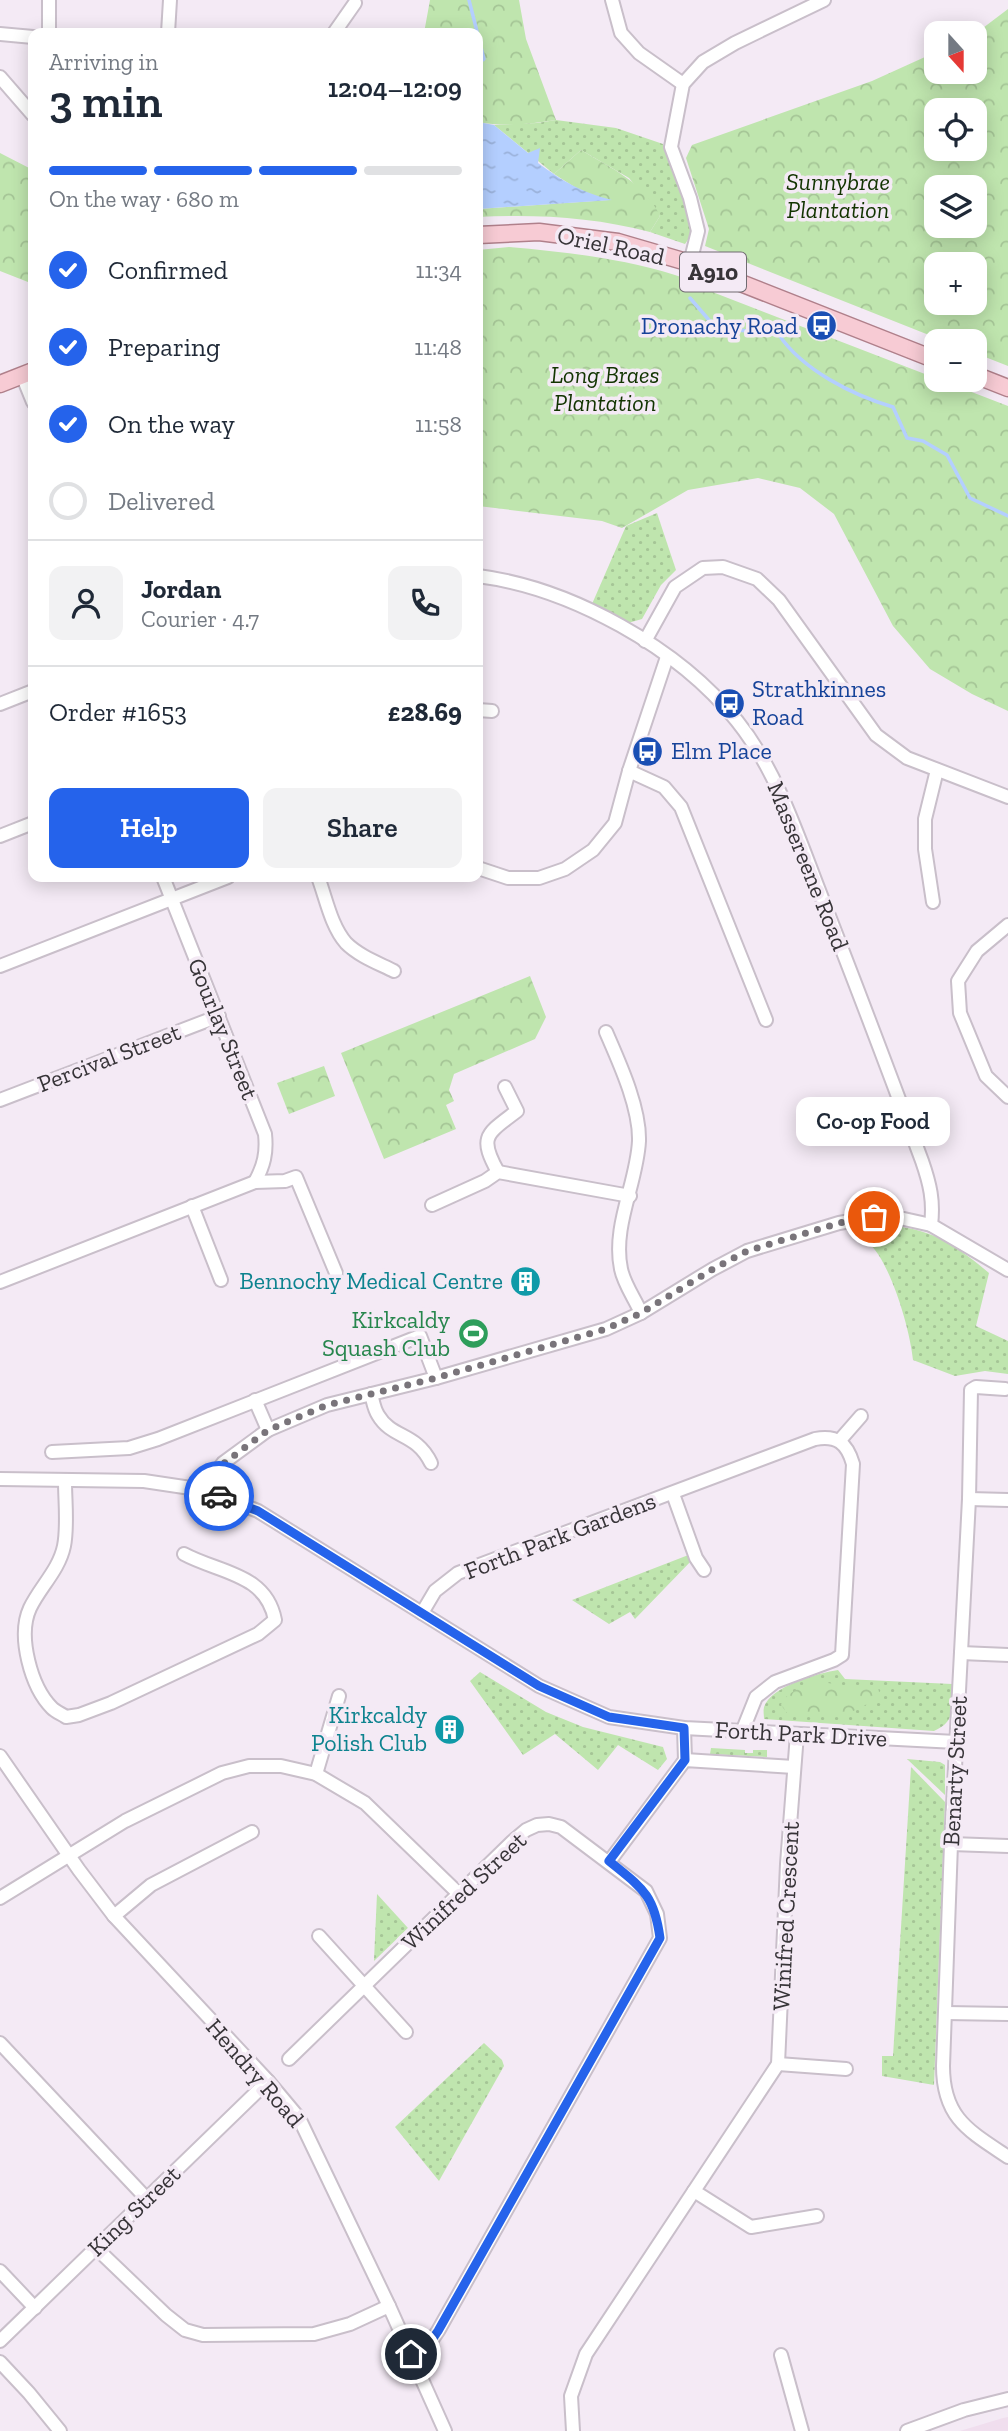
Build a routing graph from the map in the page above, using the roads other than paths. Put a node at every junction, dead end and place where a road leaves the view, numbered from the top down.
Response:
1 (49, 0) edge
2 (170, 0) edge
3 (611, 0) edge
4 (824, 0) edge
5 (355, 3) dead end
6 (49, 28) edge
7 (168, 28) edge
8 (338, 28) edge
9 (0, 34) edge
10 (28, 37) edge
11 (0, 77) edge
12 (682, 84) junction
13 (28, 109) edge
14 (483, 235) edge
15 (690, 263) junction
16 (924, 355) edge
17 (28, 373) edge
18 (987, 380) edge
19 (0, 384) edge
20 (1008, 388) edge
21 (483, 577) edge
22 (645, 641) junction
23 (667, 657) junction
24 (28, 693) edge
25 (0, 704) edge
26 (483, 710) edge
27 (492, 711) dead end
28 (629, 771) junction
29 (937, 771) junction
30 (1008, 797) edge
31 (28, 825) edge
32 (0, 836) edge
33 (483, 870) edge
34 (165, 882) edge
35 (215, 882) edge
36 (320, 882) edge
37 (171, 899) junction
38 (933, 902) dead end
39 (1008, 925) edge
40 (0, 966) edge
41 (394, 971) dead end
42 (219, 1016) junction
43 (766, 1020) dead end
44 (606, 1032) dead end
45 (505, 1087) dead end
46 (1008, 1097) edge
47 (0, 1100) edge
48 (498, 1172) junction
49 (256, 1182) junction
50 (630, 1196) junction
51 (432, 1205) dead end
52 (192, 1206) junction
53 (931, 1225) junction
54 (1008, 1270) edge
55 (336, 1273) dead end
56 (220, 1280) dead end
57 (0, 1282) edge
58 (641, 1313) junction
59 (436, 1378) junction
60 (1005, 1389) dead end
61 (371, 1394) junction
62 (255, 1400) junction
63 (861, 1416) dead end
64 (268, 1430) junction
65 (839, 1440) junction
66 (52, 1452) dead end
67 (431, 1463) dead end
68 (0, 1479) edge
69 (65, 1481) junction
70 (204, 1490) junction
71 (673, 1494) junction
72 (969, 1499) junction
73 (1008, 1500) edge
74 (184, 1554) dead end
75 (704, 1570) dead end
76 (422, 1613) junction
77 (961, 1653) junction
78 (1008, 1655) edge
79 (339, 1696) dead end
80 (684, 1728) junction
81 (742, 1732) junction
82 (797, 1734) junction
83 (956, 1742) junction
84 (0, 1756) edge
85 (685, 1760) junction
86 (794, 1767) junction
87 (316, 1773) junction
88 (252, 1832) dead end
89 (951, 1844) junction
90 (1008, 1846) edge
91 (68, 1854) junction
92 (609, 1861) junction
93 (459, 1894) junction
94 (0, 1898) edge
95 (114, 1916) junction
96 (319, 1936) dead end
97 (364, 1986) junction
98 (946, 2013) junction
99 (1008, 2014) edge
100 (407, 2032) dead end
101 (0, 2043) edge
102 (289, 2059) dead end
103 (778, 2064) junction
104 (846, 2070) dead end
105 (268, 2081) junction
106 (1008, 2158) edge
107 (694, 2191) junction
108 (146, 2199) junction
109 (817, 2216) dead end
110 (96, 2248) junction
111 (0, 2271) edge
112 (389, 2306) junction
113 (35, 2308) junction
114 (0, 2341) edge
115 (411, 2354) junction
116 (781, 2355) dead end
117 (0, 2362) edge
118 (1008, 2399) edge
119 (60, 2431) edge
120 (445, 2431) edge
121 (573, 2431) edge
122 (802, 2431) edge
123 (907, 2431) edge

1 - 6 street
2 - 7 street
3 - 12 street
4 - 12 street
5 - 8 street
9 - 10 street
11 - 13 street
12 - 15 street
14 - 15 main road, Oriel Road / A910
15 - 16 main road, Oriel Road / A910
17 - 19 main road
18 - 20 main road
21 - 22 street, Massereene Road
22 - 23 street, Massereene Road
22 - 29 street
23 - 28 street
23 - 53 street, Massereene Road
24 - 25 street
26 - 27 street
28 - 33 street
28 - 43 street
29 - 30 street
29 - 38 street
31 - 32 street
34 - 37 street, Gourlay Street
35 - 37 street
36 - 41 street
37 - 40 street
37 - 42 street, Gourlay Street
39 - 46 street
42 - 47 street, Percival Street
42 - 49 street, Gourlay Street
44 - 50 street
45 - 48 street
48 - 50 street
48 - 51 street
49 - 52 street
49 - 55 street
50 - 58 street
52 - 56 street
52 - 57 street
53 - 54 street
53 - 58 street
58 - 59 street
59 - 61 street
59 - 62 street
60 - 72 street, Benarty Street
61 - 64 street
61 - 67 street
62 - 64 street
62 - 66 street
63 - 65 street
64 - 70 street
65 - 71 street, Forth Park Gardens
65 - 81 street
68 - 69 street, Forth Park Drive
69 - 70 street, Forth Park Drive
69 - 74 street
70 - 76 street, Forth Park Drive
71 - 75 street, Forth Park Gardens
71 - 76 street, Forth Park Gardens
72 - 73 street
72 - 77 street, Benarty Street
76 - 80 street, Forth Park Drive
77 - 78 street
77 - 83 street, Benarty Street
79 - 87 street
80 - 81 street, Forth Park Drive
80 - 85 street
81 - 82 street, Forth Park Drive
82 - 83 street, Forth Park Drive
82 - 86 street, Winifred Crescent
83 - 89 street, Benarty Street
84 - 91 street, Hendry Road
85 - 86 street
85 - 92 street
86 - 103 street, Winifred Crescent
87 - 91 street
87 - 93 street
88 - 95 street
89 - 90 street
89 - 98 street, Benarty Street
91 - 94 street
91 - 95 street, Hendry Road
92 - 93 street, Winifred Street
92 - 115 street, Winifred Street
93 - 97 street, Winifred Street
95 - 105 street, Hendry Road
96 - 97 street
97 - 100 street
97 - 102 street, Winifred Street
98 - 99 street
98 - 106 street, Benarty Street
101 - 108 street
103 - 104 street
103 - 107 street
105 - 108 street, King Street
105 - 112 street, Hendry Road
107 - 109 street
107 - 121 street
108 - 110 street, King Street
110 - 112 street
110 - 113 street, King Street
111 - 113 street
112 - 115 street, Hendry Road
113 - 114 street, King Street
115 - 120 street, Hendry Road
116 - 122 street
117 - 119 street
118 - 123 street

